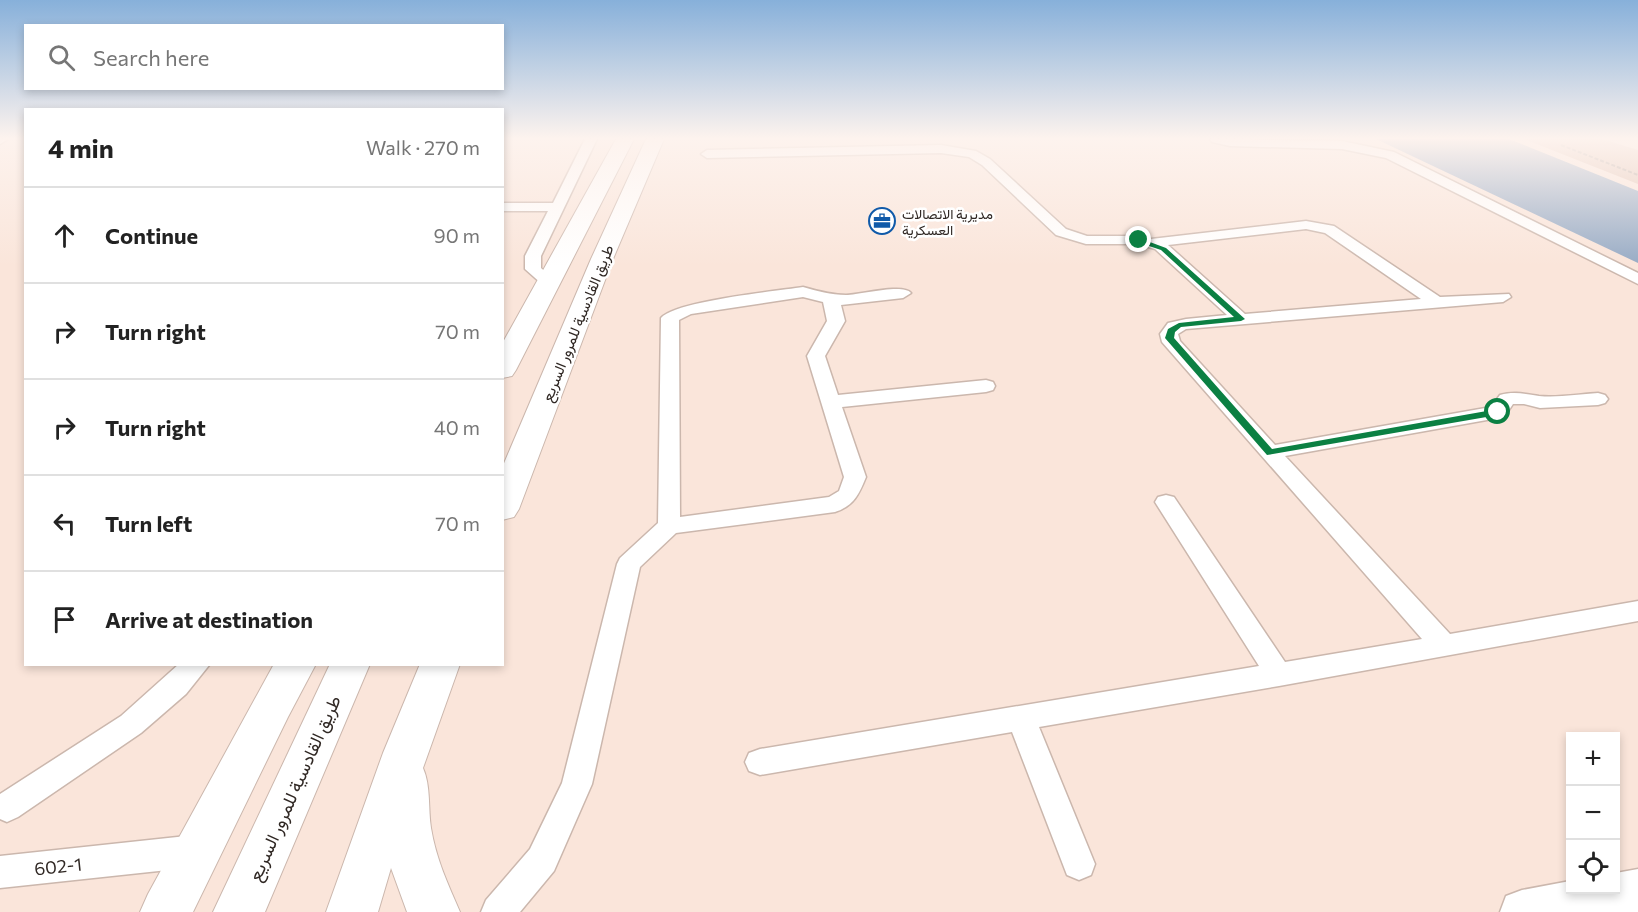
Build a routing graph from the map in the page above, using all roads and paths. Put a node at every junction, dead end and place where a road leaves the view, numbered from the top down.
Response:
1 (570, 182) edge
2 (602, 182) edge
3 (636, 182) edge
4 (1007, 182) edge
5 (1446, 182) edge
6 (504, 207) edge
7 (557, 207) junction
8 (1150, 243) junction
9 (1638, 279) edge
10 (549, 282) junction
11 (903, 292) dead end
12 (1503, 297) dead end
13 (831, 299) junction
14 (1436, 302) junction
15 (1241, 319) junction
16 (504, 366) edge
17 (986, 386) dead end
18 (1599, 399) dead end
19 (831, 402) junction
20 (1270, 453) junction
21 (1166, 502) dead end
22 (504, 504) edge
23 (669, 526) junction
24 (1638, 610) edge
25 (1444, 646) junction
26 (195, 666) edge
27 (295, 666) edge
28 (349, 666) edge
29 (439, 666) edge
30 (1279, 675) junction
31 (1021, 719) junction
32 (405, 753) junction
33 (760, 762) dead end
34 (7, 807) dead end
35 (197, 851) junction
36 (1079, 864) dead end
37 (0, 872) edge
38 (1638, 891) edge
39 (166, 912) edge
40 (239, 912) edge
41 (352, 912) edge
42 (434, 912) edge
43 (498, 912) edge
44 (1522, 912) edge

1 - 7 lane
2 - 10 highway
3 - 22 highway, طريق القادسية للمرور السريع
4 - 8 lane
5 - 9 lane
6 - 7 lane
7 - 10 lane
8 - 14 lane
8 - 15 lane
10 - 16 highway
11 - 13 lane
12 - 14 lane
13 - 19 lane
13 - 23 lane
14 - 15 lane
15 - 20 lane
17 - 19 lane
18 - 20 lane
19 - 23 lane
20 - 25 lane
21 - 30 lane
23 - 43 lane
24 - 25 lane
25 - 30 lane
26 - 34 lane
27 - 35 highway
28 - 40 highway, طريق القادسية للمرور السريع
29 - 32 highway
30 - 31 lane
31 - 33 lane
31 - 36 lane
32 - 41 highway
32 - 42 highway
35 - 37 lane, 602-1
35 - 39 highway
38 - 44 main road

